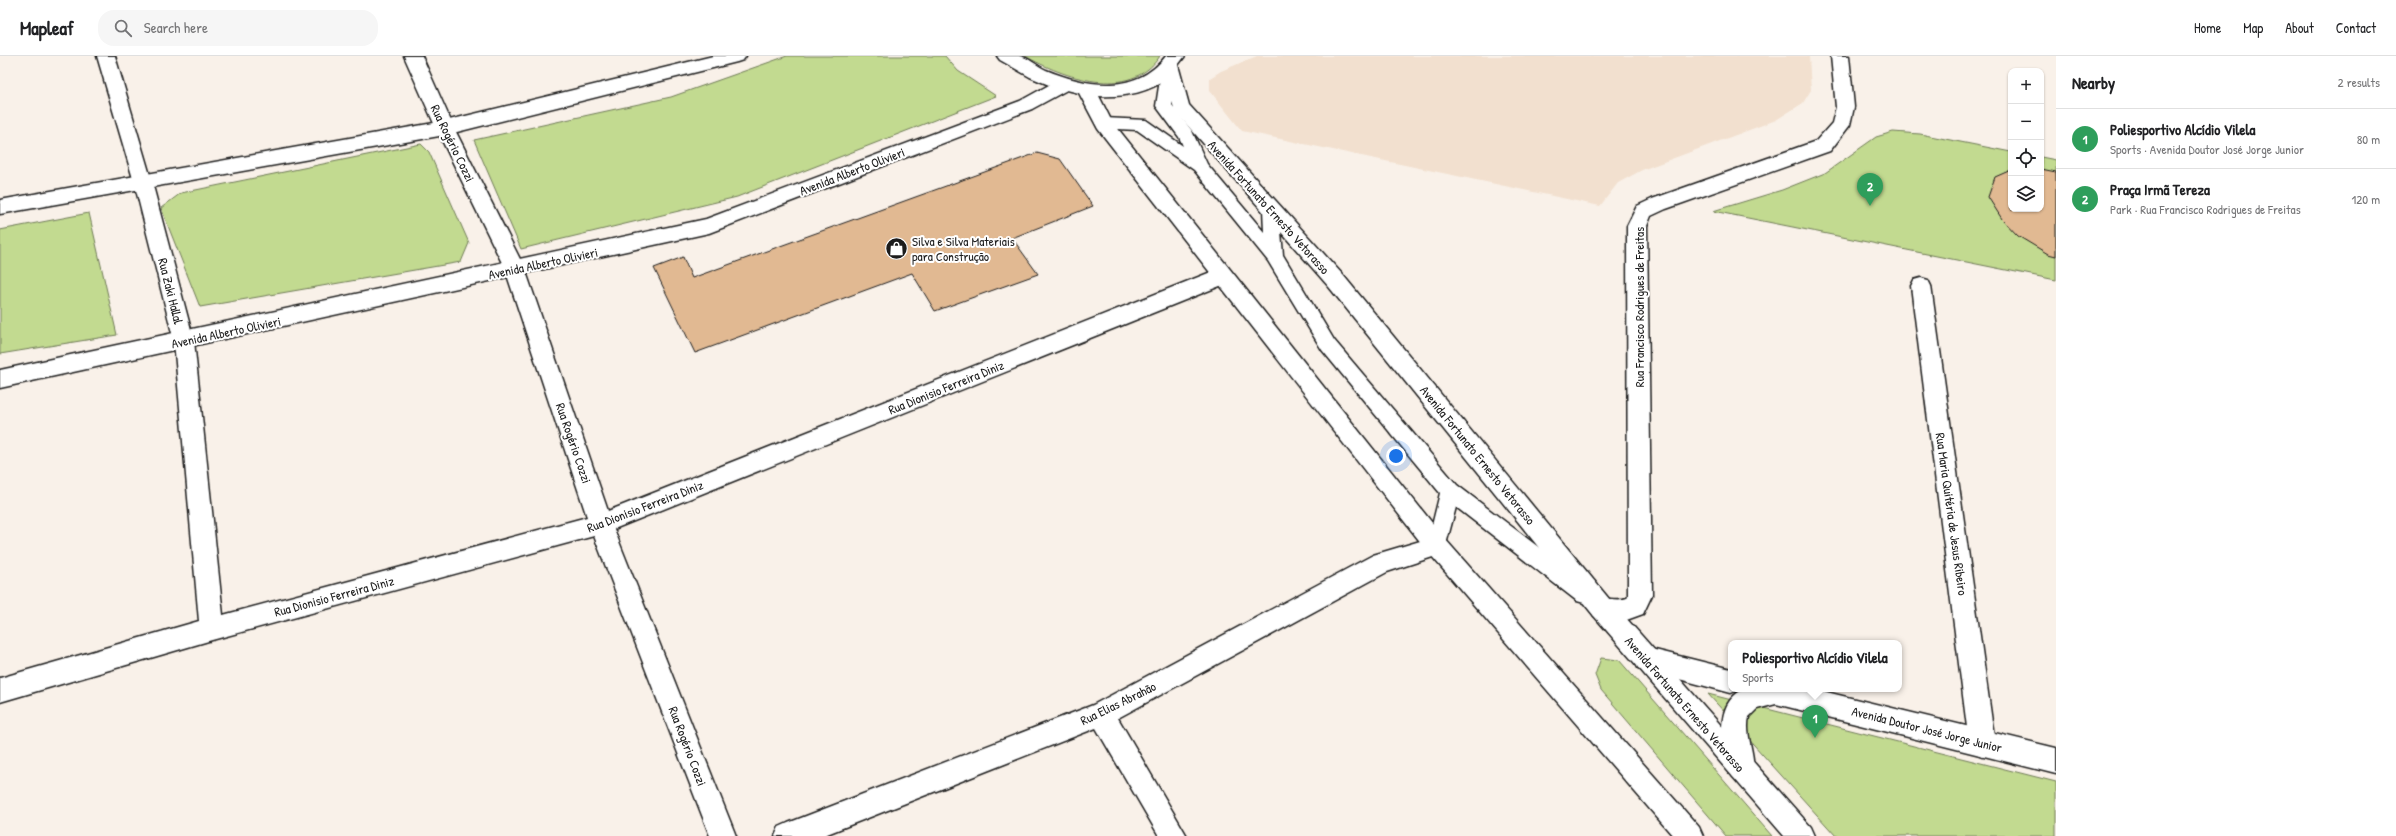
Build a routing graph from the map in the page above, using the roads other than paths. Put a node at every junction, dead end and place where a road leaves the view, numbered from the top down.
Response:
1 (106, 56) edge
2 (413, 56) edge
3 (733, 56) edge
4 (1006, 56) edge
5 (1840, 56) edge
6 (1173, 61) edge
7 (1076, 86) junction
8 (1104, 124) junction
9 (445, 128) junction
10 (1200, 167) junction
11 (143, 182) junction
12 (0, 207) edge
13 (1271, 208) junction
14 (1274, 256) junction
15 (515, 269) junction
16 (1223, 276) junction
17 (1921, 286) dead end
18 (184, 341) junction
19 (0, 379) edge
20 (1450, 491) junction
21 (601, 524) junction
22 (1437, 546) junction
23 (1602, 608) junction
24 (212, 629) junction
25 (1647, 660) junction
26 (1728, 680) edge
27 (0, 690) edge
28 (1766, 692) edge
29 (1778, 692) edge
30 (1101, 714) junction
31 (1982, 742) junction
32 (2056, 761) edge
33 (1742, 768) junction
34 (724, 836) edge
35 (788, 836) edge
36 (1174, 836) edge
37 (1690, 836) edge
38 (1802, 836) edge

1 - 11 street, Rua Zaki Hallal
2 - 9 street, Rua Rogério Cozzi
3 - 9 street
4 - 7 street
5 - 23 street, Rua Francisco Rodrigues de Freitas
6 - 7 street
6 - 10 lane
6 - 13 street, Avenida Fortunato Ernesto Vetorasso
7 - 8 street
7 - 15 street, Avenida Alberto Olivieri
8 - 10 lane
8 - 16 street
9 - 11 street
9 - 15 street, Rua Rogério Cozzi
10 - 14 lane
11 - 12 street
11 - 18 street, Rua Zaki Hallal
13 - 14 lane
13 - 23 street, Avenida Fortunato Ernesto Vetorasso
14 - 20 lane
15 - 18 street, Avenida Alberto Olivieri
15 - 21 street, Rua Rogério Cozzi
16 - 21 street, Rua Dionisio Ferreira Diniz
16 - 22 street
17 - 31 street, Rua Maria Quitéria de Jesus Ribeiro
18 - 19 street, Avenida Alberto Olivieri
18 - 24 street, Rua Zaki Hallal
20 - 22 lane
20 - 23 lane
21 - 24 street, Rua Dionisio Ferreira Diniz
21 - 34 street, Rua Rogério Cozzi
22 - 30 street, Rua Elias Abrahão
22 - 37 street
23 - 25 street, Avenida Fortunato Ernesto Vetorasso
24 - 27 street, Rua Dionisio Ferreira Diniz
25 - 26 street
25 - 33 street, Avenida Fortunato Ernesto Vetorasso
28 - 33 street, Avenida Doutor José Jorge Junior
29 - 31 street, Avenida Doutor José Jorge Junior
30 - 35 street, Rua Elias Abrahão
30 - 36 street
31 - 32 street, Avenida Doutor José Jorge Junior
33 - 38 street, Avenida Fortunato Ernesto Vetorasso

